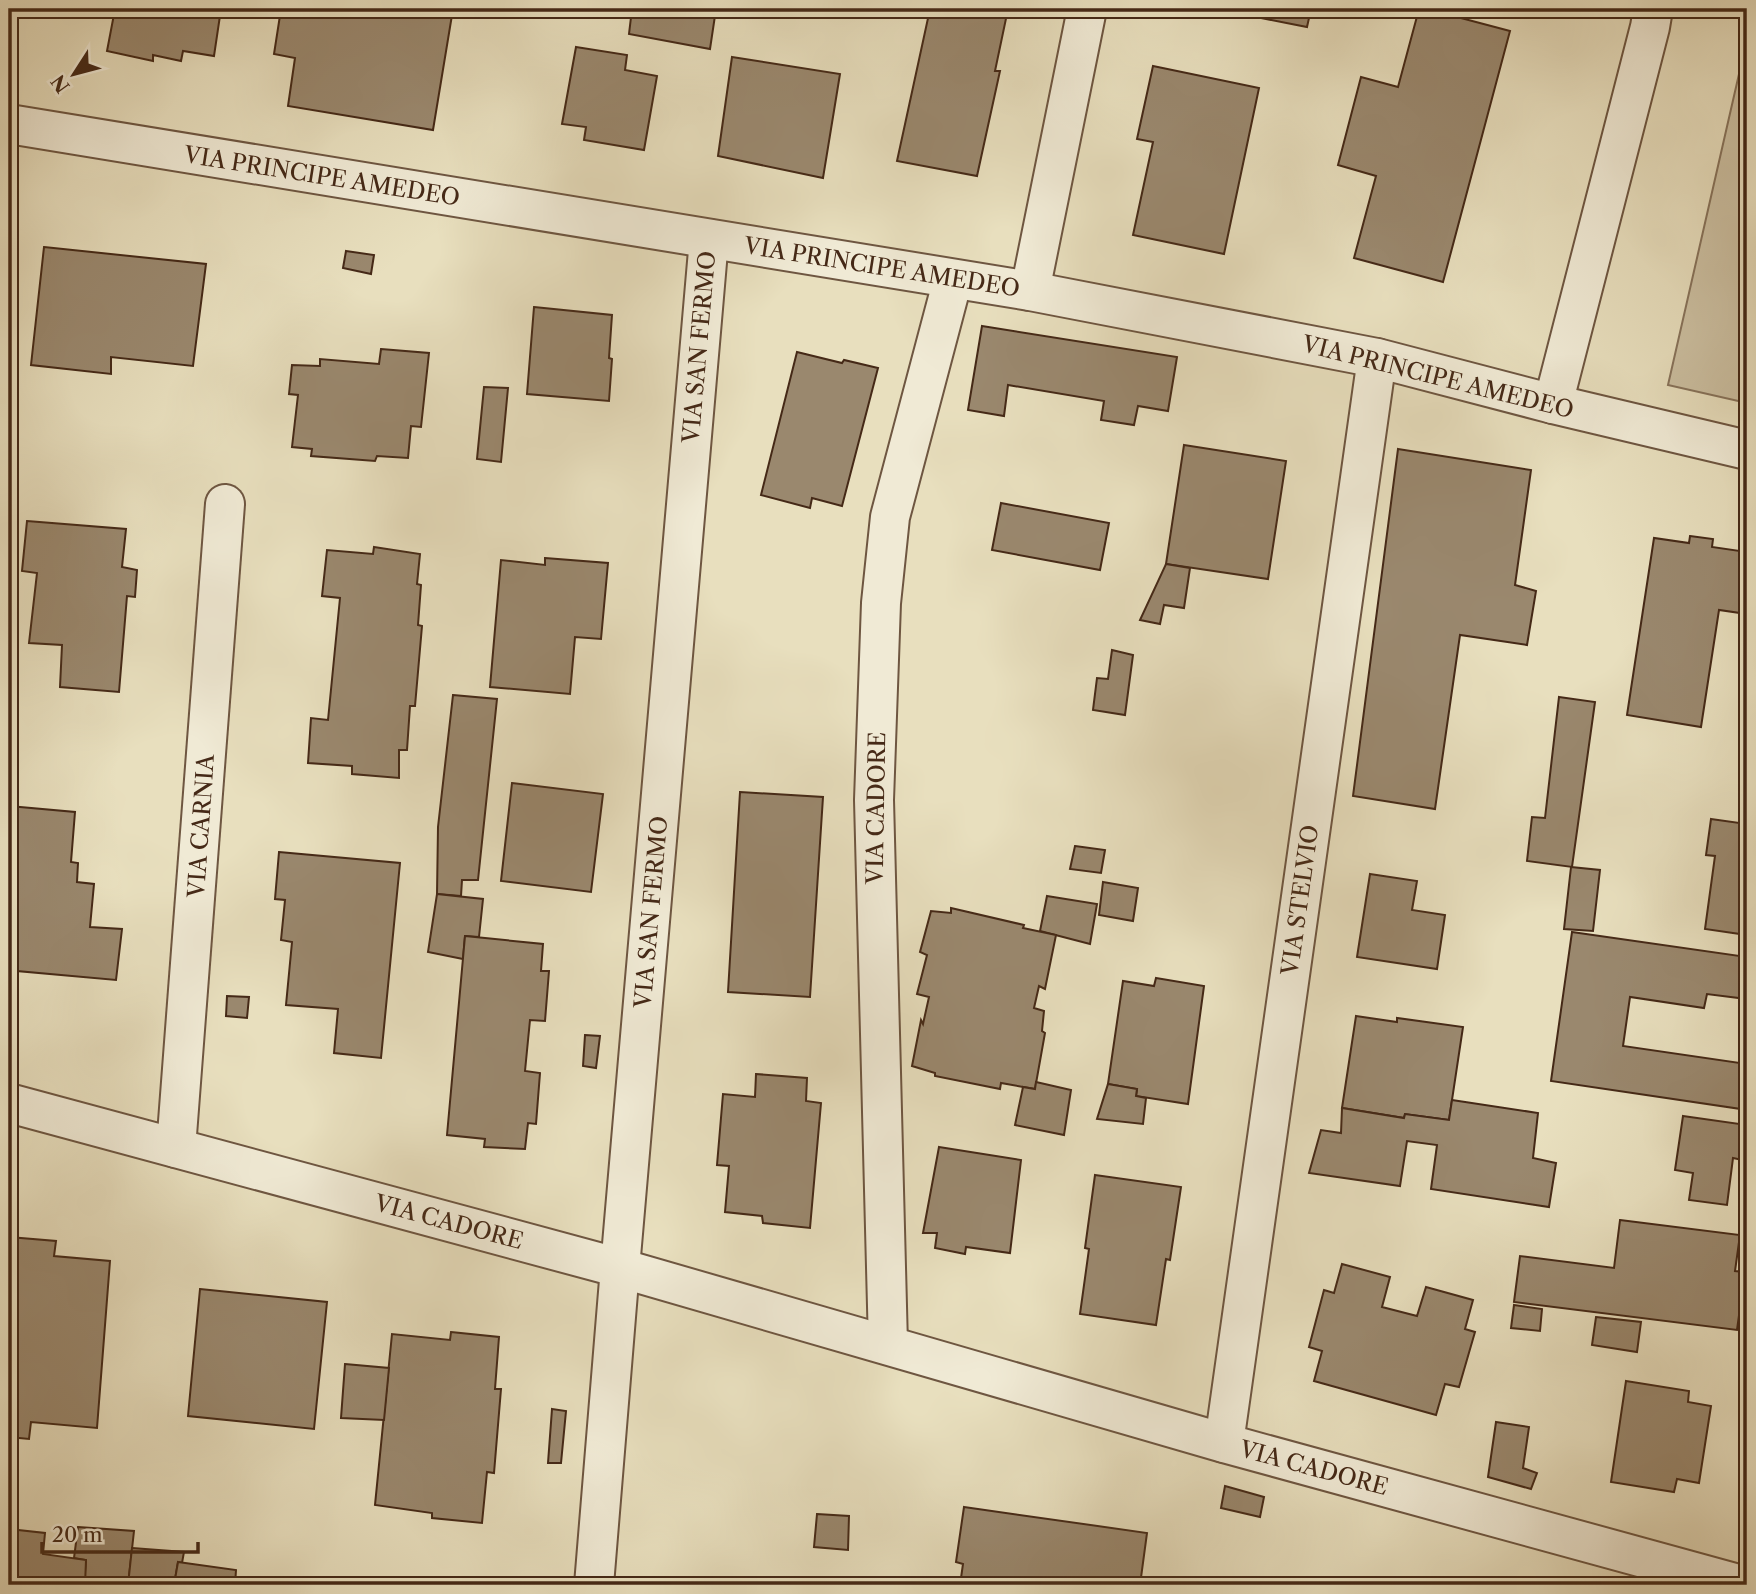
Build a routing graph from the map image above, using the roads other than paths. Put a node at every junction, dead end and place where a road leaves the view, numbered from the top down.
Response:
1 (1087, 9) edge
2 (1654, 15) edge
3 (9, 124) edge
4 (709, 239) junction
5 (953, 279) junction
6 (1030, 291) junction
7 (1377, 358) junction
8 (1553, 404) junction
9 (1747, 450) edge
10 (225, 505) dead end
11 (9, 1103) edge
12 (176, 1148) junction
13 (620, 1268) junction
14 (888, 1345) junction
15 (1224, 1443) junction
16 (594, 1585) edge
17 (1742, 1585) edge

1 - 6 street
2 - 8 street
3 - 4 street, VIA PRINCIPE AMEDEO
4 - 5 street, VIA PRINCIPE AMEDEO
4 - 13 street, VIA SAN FERMO
5 - 6 street, VIA PRINCIPE AMEDEO
5 - 14 street, VIA CADORE
6 - 7 street, VIA PRINCIPE AMEDEO
7 - 8 street, VIA PRINCIPE AMEDEO
7 - 15 street, VIA STELVIO
8 - 9 street, VIA PRINCIPE AMEDEO
10 - 12 street, VIA CARNIA
11 - 12 street, VIA CADORE
12 - 13 street, VIA CADORE
13 - 14 street, VIA CADORE
13 - 16 street, VIA SAN FERMO
14 - 15 street, VIA CADORE
15 - 17 street, VIA CADORE

